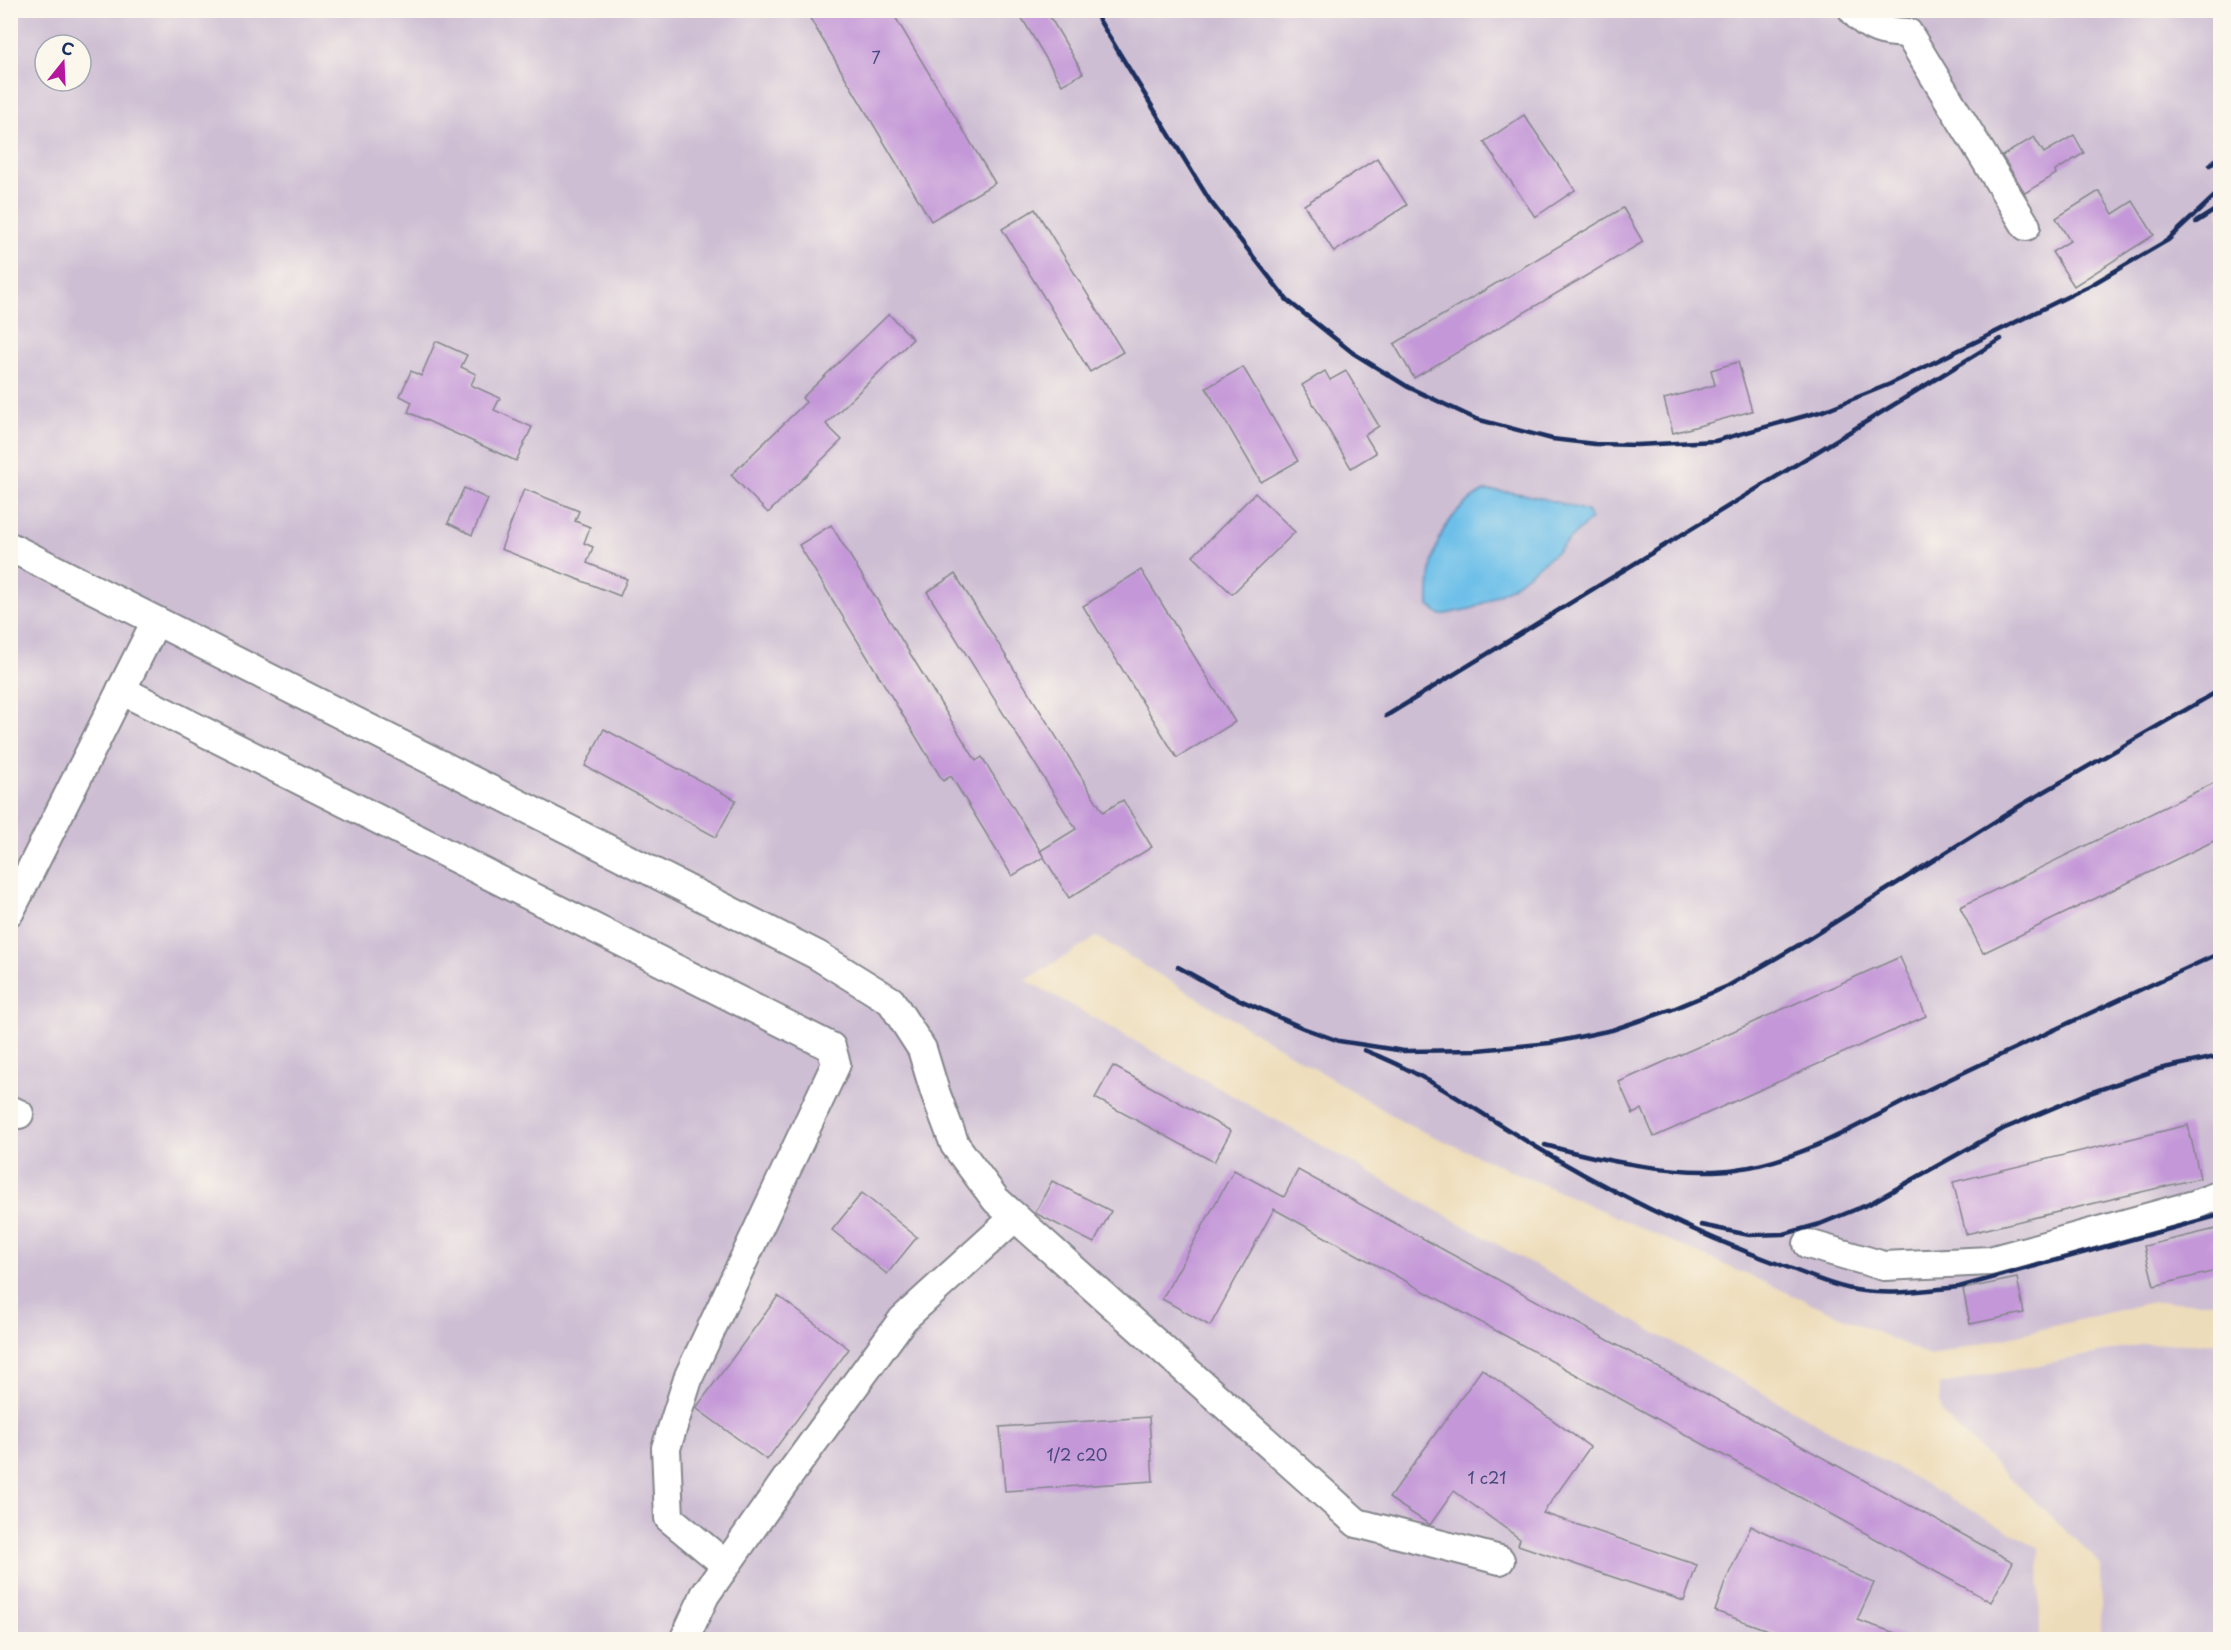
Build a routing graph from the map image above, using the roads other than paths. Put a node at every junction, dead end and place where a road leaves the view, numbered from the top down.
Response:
1 (1853, 10) edge
2 (2026, 226) dead end
3 (10, 547) edge
4 (156, 621) junction
5 (121, 690) junction
6 (10, 911) edge
7 (2220, 1195) edge
8 (1015, 1217) junction
9 (1808, 1244) dead end
10 (1500, 1560) dead end
11 (726, 1565) junction
12 (684, 1640) edge

1 - 2 street
3 - 4 street
4 - 5 street
4 - 8 street
5 - 6 street
5 - 11 street
7 - 9 street
8 - 10 street
8 - 11 street
11 - 12 street

